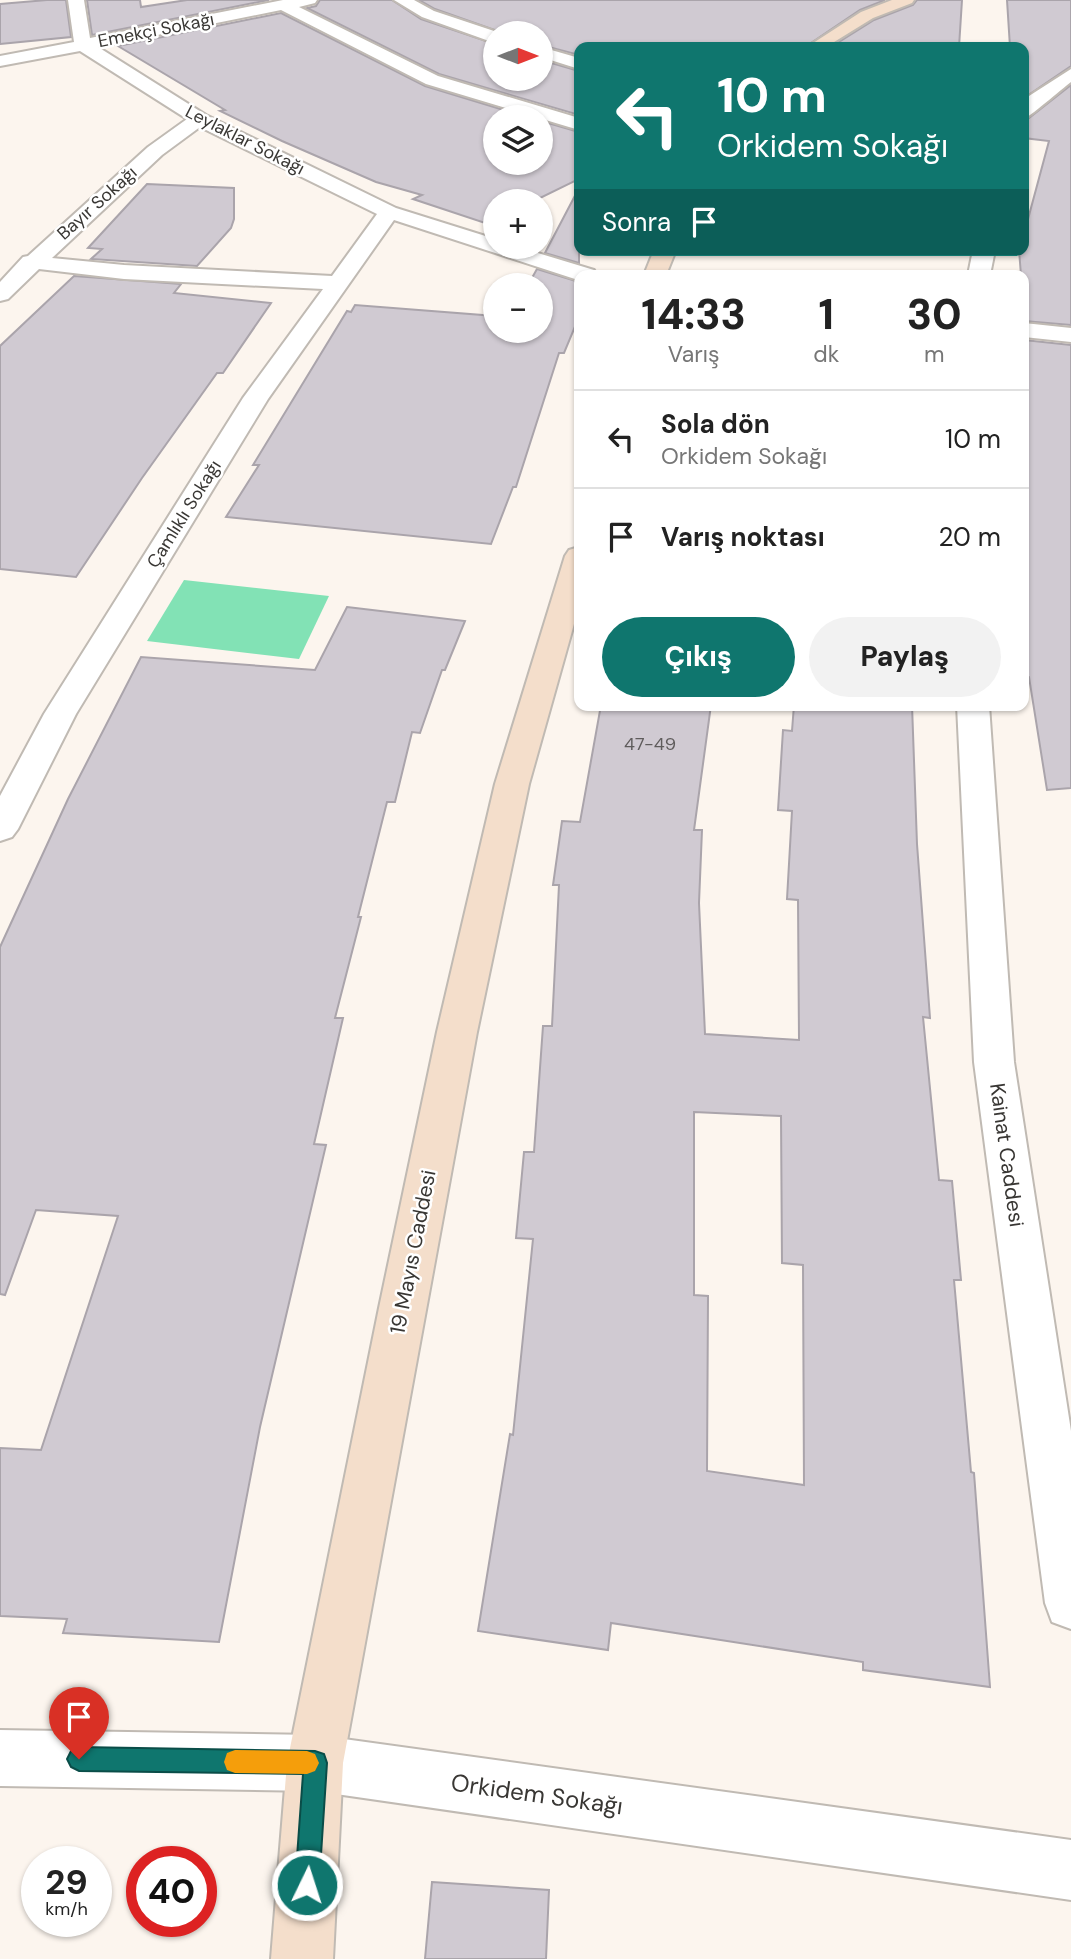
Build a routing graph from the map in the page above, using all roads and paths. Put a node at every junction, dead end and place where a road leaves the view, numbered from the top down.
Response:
1 (76, 0) edge
2 (311, 0) edge
3 (402, 0) edge
4 (906, 0) edge
5 (283, 5) junction
6 (483, 33) edge
7 (823, 42) edge
8 (83, 45) junction
9 (553, 56) edge
10 (0, 61) edge
11 (574, 62) edge
12 (1071, 74) edge
13 (1029, 108) edge
14 (199, 119) junction
15 (574, 123) edge
16 (389, 212) junction
17 (483, 242) edge
18 (536, 259) edge
19 (31, 262) junction
20 (574, 271) edge
21 (4, 282) edge
22 (338, 283) junction
23 (1029, 331) edge
24 (1071, 335) edge
25 (574, 573) edge
26 (972, 711) edge
27 (0, 829) edge
28 (1071, 1603) edge
29 (0, 1758) edge
30 (315, 1763) junction
31 (1071, 1870) edge
32 (302, 1959) edge

1 - 8 street
2 - 5 street, Emekçi Sokağı
3 - 6 street
4 - 7 street
5 - 8 street, Emekçi Sokağı
5 - 15 street
8 - 10 street
8 - 14 street, Leylaklar Sokağı
9 - 11 street
12 - 13 street
14 - 16 street, Leylaklar Sokağı
14 - 19 street, Bayır Sokağı
16 - 17 street, Leylaklar Sokağı
16 - 22 street, Çamlıklı Sokağı
18 - 20 street, Leylaklar Sokağı
19 - 21 street, Bayır Sokağı
19 - 22 street
22 - 27 street, Çamlıklı Sokağı
23 - 24 street
25 - 30 street, 19 Mayıs Caddesi
26 - 28 street, Kainat Caddesi
29 - 30 street, Orkidem Sokağı
30 - 31 street, Orkidem Sokağı
30 - 32 street, 19 Mayıs Caddesi

